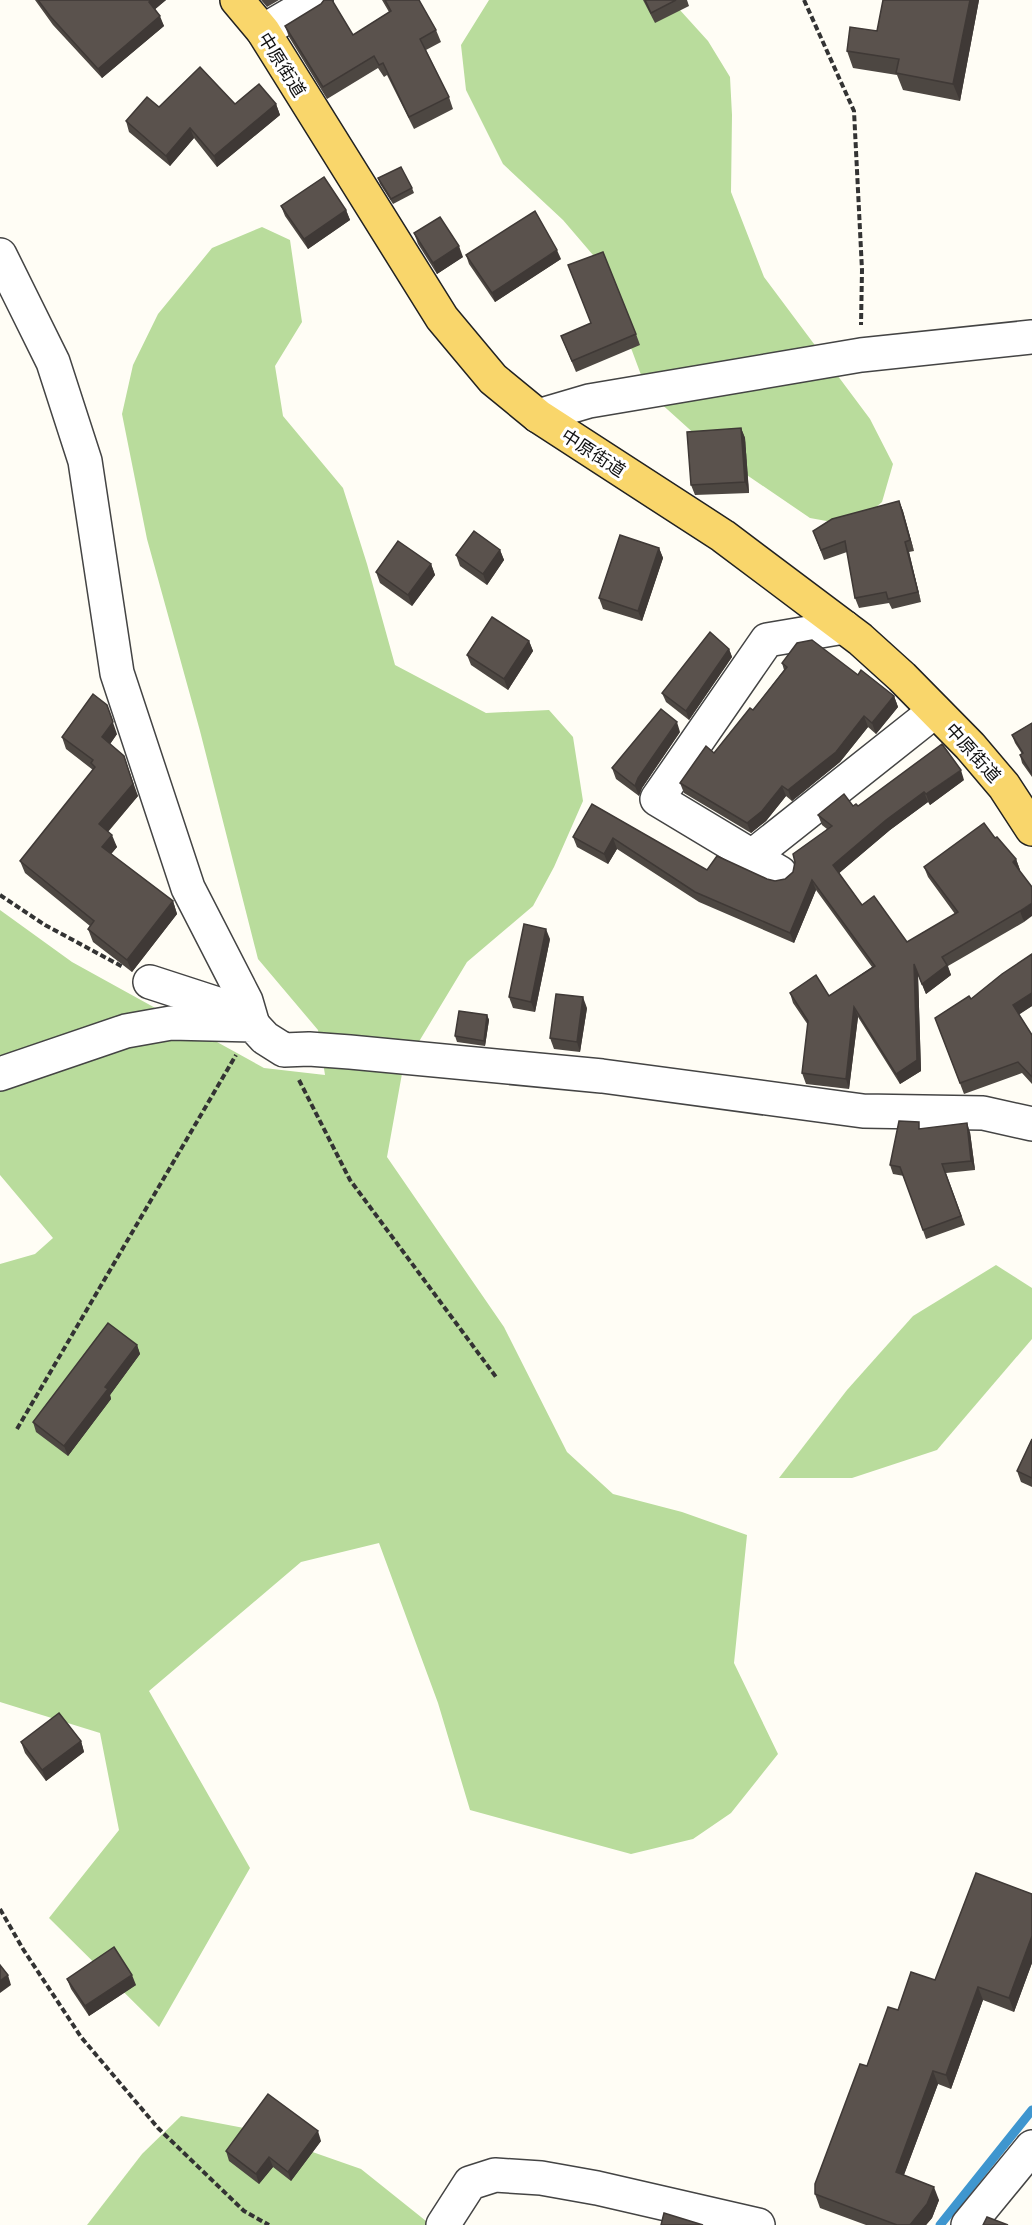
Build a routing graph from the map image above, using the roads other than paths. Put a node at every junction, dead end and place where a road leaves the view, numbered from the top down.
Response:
1 (237, 0) edge
2 (316, 0) edge
3 (263, 30) junction
4 (0, 255) edge
5 (1032, 337) edge
6 (538, 416) junction
7 (844, 627) junction
8 (935, 711) junction
9 (1032, 829) edge
10 (752, 857) junction
11 (780, 873) dead end
12 (150, 982) road end
13 (253, 1026) junction
14 (0, 1074) edge
15 (1032, 1124) edge
16 (1032, 2147) edge
17 (443, 2225) edge
18 (758, 2225) edge
19 (968, 2225) edge

1 - 3 main road, 中原街道
2 - 3 street
3 - 6 main road, 中原街道
4 - 13 street
5 - 6 street
6 - 7 main road, 中原街道
7 - 8 main road, 中原街道
7 - 10 street
8 - 9 main road, 中原街道
8 - 10 street
10 - 11 street
12 - 13 street
13 - 14 street
13 - 15 street
16 - 19 street
17 - 18 street

